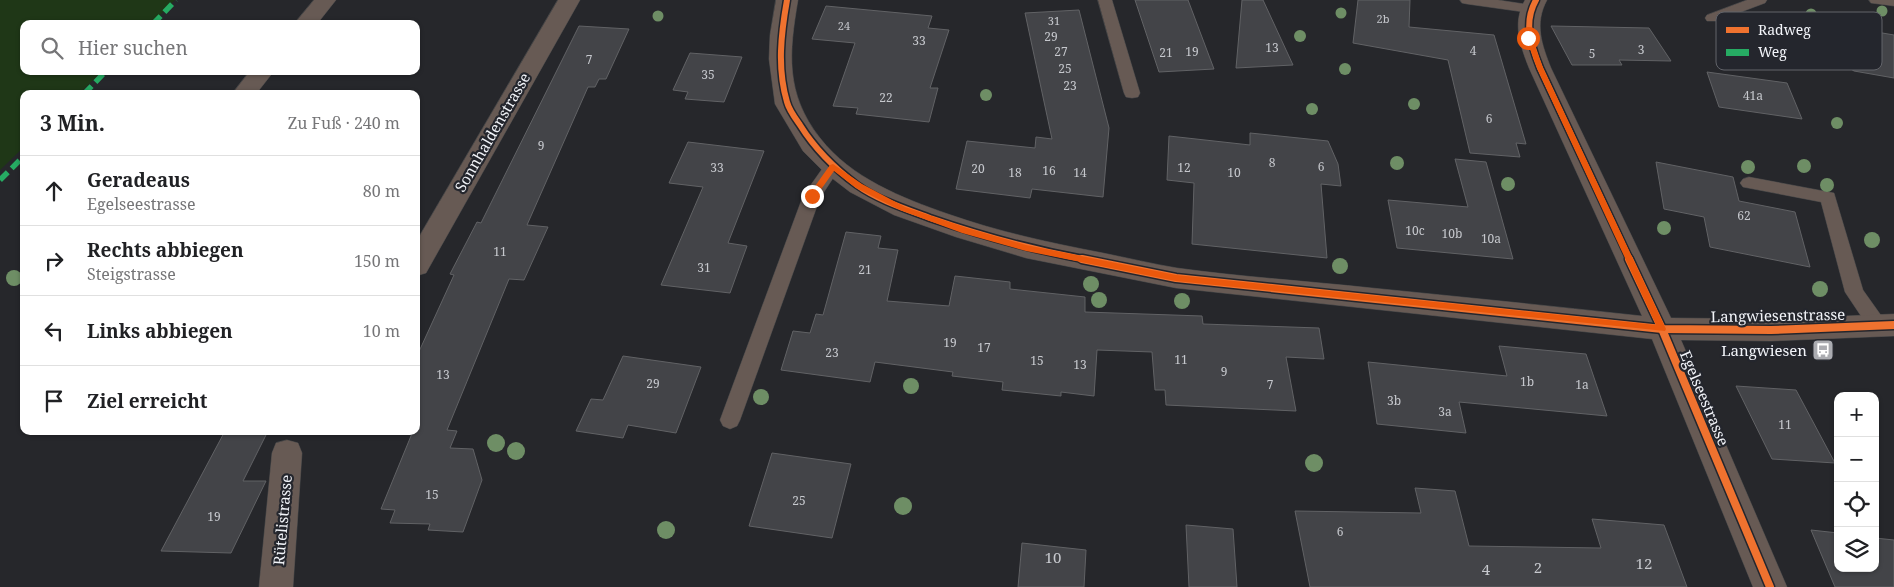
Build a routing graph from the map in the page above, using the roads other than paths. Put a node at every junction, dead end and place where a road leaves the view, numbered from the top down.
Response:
1 (326, 0) edge
2 (569, 0) edge
3 (787, 0) edge
4 (1105, 0) edge
5 (1467, 0) edge
6 (1760, 0) edge
7 (1876, 0) edge
8 (1894, 2) edge
9 (1534, 4) edge
10 (1728, 12) edge
11 (1716, 16) edge
12 (1712, 18) dead end
13 (308, 20) edge
14 (260, 75) edge
15 (247, 90) edge
16 (1132, 93) dead end
17 (833, 166) junction
18 (1750, 183) dead end
19 (420, 259) edge
20 (1886, 326) edge
21 (1662, 329) junction
22 (730, 420) dead end
23 (287, 453) dead end
24 (276, 587) edge
25 (1770, 587) edge

1 - 13 street
2 - 19 street, Sonnhaldenstrasse
3 - 17 street, Langwiesenstrasse
4 - 16 lane
5 - 9 lane
6 - 10 lane
7 - 8 lane
9 - 21 street, Egelseestrasse
11 - 12 lane
14 - 15 street
17 - 21 street, Langwiesenstrasse
17 - 22 lane
18 - 20 lane
20 - 21 street, Langwiesenstrasse
21 - 25 street, Egelseestrasse
23 - 24 street, Rütelistrasse

